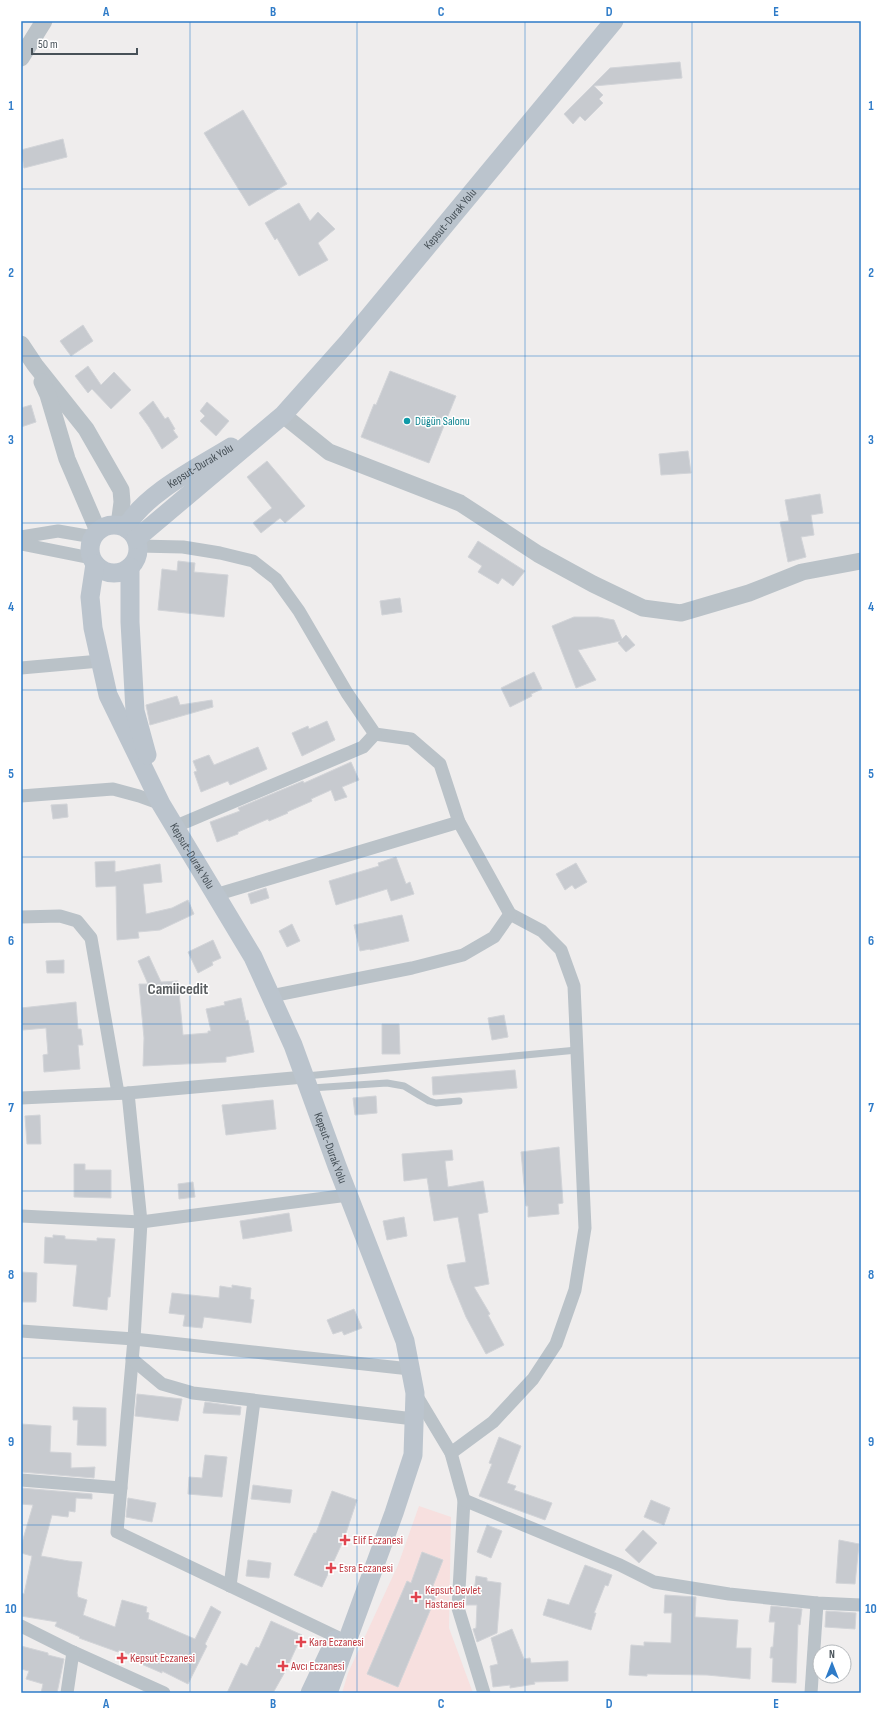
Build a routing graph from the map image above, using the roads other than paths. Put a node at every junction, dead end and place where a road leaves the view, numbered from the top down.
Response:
1 (44, 21) edge
2 (614, 21) edge
3 (21, 58) edge
4 (21, 344) edge
5 (35, 365) junction
6 (283, 415) junction
7 (95, 534) junction
8 (130, 534) junction
9 (21, 537) edge
10 (21, 544) edge
11 (93, 561) junction
12 (861, 561) edge
13 (130, 567) junction
14 (100, 661) junction
15 (21, 668) edge
16 (375, 734) junction
17 (21, 796) edge
18 (161, 804) junction
19 (459, 822) junction
20 (174, 827) junction
21 (215, 895) junction
22 (510, 914) junction
23 (21, 918) edge
24 (271, 996) junction
25 (577, 1050) junction
26 (306, 1082) junction
27 (123, 1093) junction
28 (21, 1098) edge
29 (459, 1101) dead end
30 (348, 1195) junction
31 (21, 1216) edge
32 (141, 1222) junction
33 (21, 1331) edge
34 (134, 1339) junction
35 (132, 1359) junction
36 (410, 1369) junction
37 (415, 1392) junction
38 (254, 1401) junction
39 (414, 1419) junction
40 (451, 1453) junction
41 (21, 1480) edge
42 (120, 1488) junction
43 (464, 1500) junction
44 (394, 1514) junction
45 (230, 1586) junction
46 (817, 1603) junction
47 (861, 1605) edge
48 (21, 1626) edge
49 (337, 1637) junction
50 (73, 1652) junction
51 (67, 1693) edge
52 (164, 1693) edge
53 (310, 1693) edge
54 (328, 1693) edge
55 (484, 1693) edge
56 (811, 1693) edge

1 - 3 street
2 - 6 main road, Kepsut-Durak Yolu
4 - 5 street
5 - 7 street
5 - 8 street
6 - 8 main road, Kepsut-Durak Yolu
6 - 12 street
7 - 8 main road
7 - 9 street
7 - 11 main road
8 - 13 main road
8 - 16 street
10 - 11 street
11 - 13 main road
11 - 14 main road, Kepsut-Durak Yolu
13 - 18 main road, Kepsut-Durak Yolu
14 - 15 street
14 - 18 main road, Kepsut-Durak Yolu
16 - 19 street
16 - 20 street
17 - 18 street
18 - 20 main road, Kepsut-Durak Yolu
19 - 21 street
19 - 22 street
20 - 21 main road, Kepsut-Durak Yolu
21 - 24 main road, Kepsut-Durak Yolu
22 - 24 street
22 - 25 street
23 - 27 street
24 - 26 main road, Kepsut-Durak Yolu
25 - 26 lane
25 - 40 street
26 - 27 street
26 - 29 lane
26 - 30 main road, Kepsut-Durak Yolu
27 - 28 street
27 - 32 street
30 - 32 street
30 - 36 main road, Kepsut-Durak Yolu
31 - 32 street
32 - 34 street
33 - 34 street
34 - 35 street
34 - 36 street
35 - 38 street
35 - 42 street
36 - 37 main road, Kepsut-Durak Yolu
37 - 39 main road, Kepsut-Durak Yolu
37 - 40 street
38 - 39 street
38 - 45 street
39 - 44 main road, Kepsut-Durak Yolu
40 - 43 street
41 - 42 street
42 - 45 street
43 - 46 street
43 - 55 street
44 - 49 main road, Kepsut-Durak Yolu
44 - 54 main road, Kepsut-Durak Yolu
45 - 49 street
46 - 47 street
46 - 56 street
48 - 50 street
49 - 53 main road, Kepsut-Durak Yolu
50 - 51 street
50 - 52 street

